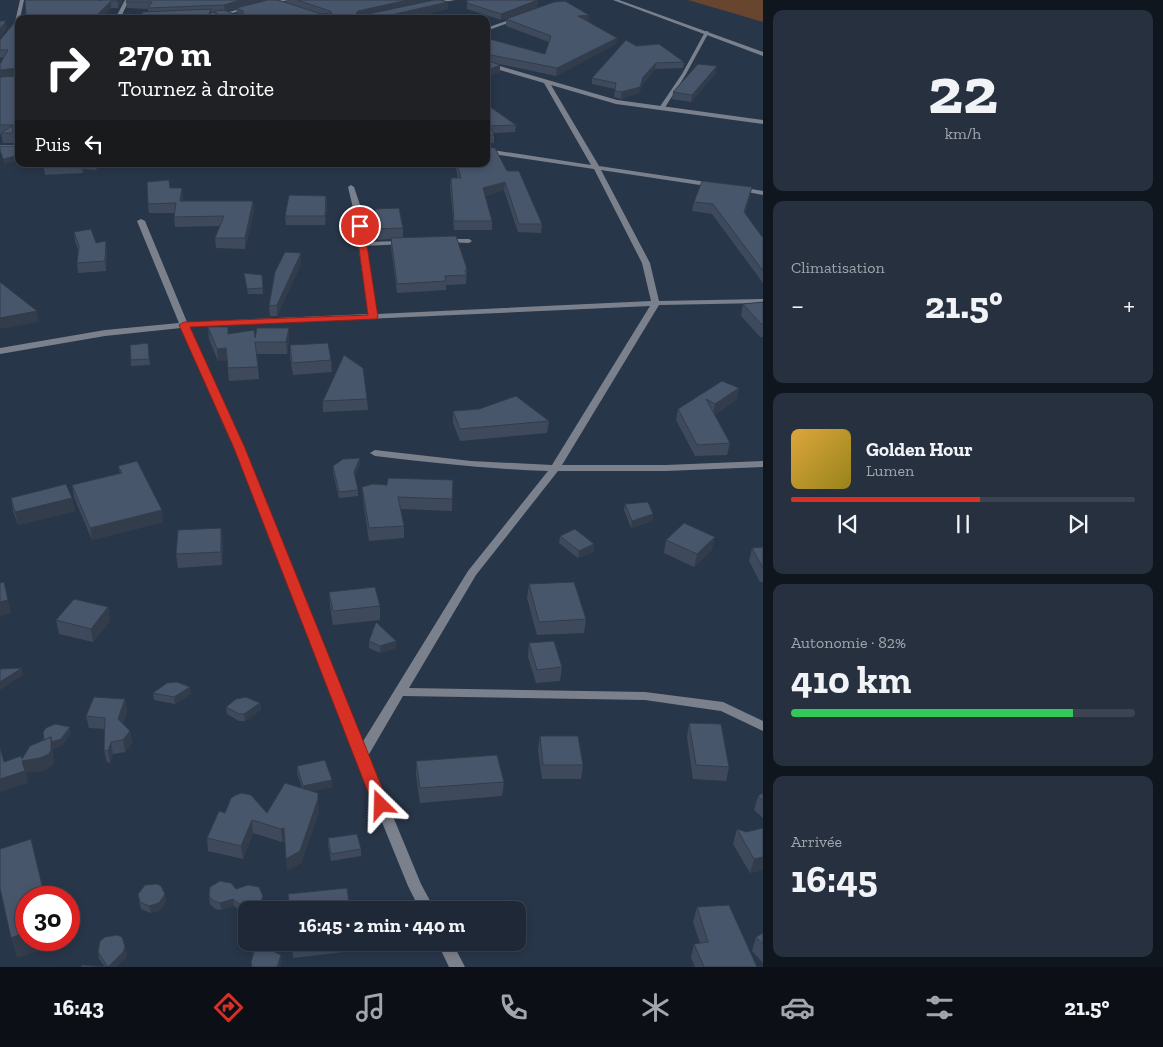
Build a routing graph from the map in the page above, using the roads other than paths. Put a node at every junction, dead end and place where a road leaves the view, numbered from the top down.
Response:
1 (22, 0) edge
2 (127, 0) edge
3 (266, 0) edge
4 (286, 0) edge
5 (453, 0) edge
6 (615, 0) edge
7 (273, 2) junction
8 (426, 5) edge
9 (291, 8) edge
10 (224, 14) junction
11 (19, 15) edge
12 (120, 15) edge
13 (196, 15) edge
14 (228, 15) edge
15 (526, 16) edge
16 (9, 22) dead end
17 (15, 22) edge
18 (15, 26) edge
19 (490, 29) edge
20 (707, 32) junction
21 (0, 45) edge
22 (763, 54) edge
23 (490, 65) edge
24 (547, 83) junction
25 (662, 108) junction
26 (763, 122) edge
27 (0, 147) edge
28 (15, 147) edge
29 (490, 152) edge
30 (596, 167) junction
31 (351, 187) dead end
32 (724, 187) edge
33 (734, 188) edge
34 (763, 193) edge
35 (141, 221) dead end
36 (469, 241) dead end
37 (411, 242) edge
38 (440, 242) edge
39 (363, 244) junction
40 (763, 301) edge
41 (656, 303) junction
42 (373, 317) junction
43 (184, 325) junction
44 (0, 351) edge
45 (375, 453) dead end
46 (763, 464) edge
47 (555, 468) junction
48 (400, 692) junction
49 (763, 726) edge
50 (361, 756) junction
51 (424, 901) edge
52 (449, 951) edge
53 (457, 967) edge

1 - 11 street
2 - 12 street
3 - 7 street
4 - 7 street
5 - 8 lane
6 - 20 street
7 - 9 street
7 - 10 street
10 - 13 street
10 - 14 street
15 - 19 street
16 - 17 street
18 - 21 street
20 - 22 street
20 - 25 lane
23 - 24 street
24 - 25 street
24 - 30 street
25 - 26 street
27 - 28 street
29 - 30 street
30 - 32 street
30 - 41 street
31 - 39 street
33 - 34 street
35 - 43 street
36 - 38 lane
37 - 39 lane
39 - 42 street
40 - 41 street
41 - 42 street
41 - 47 street
42 - 43 street
43 - 44 street
43 - 50 street
45 - 47 street
46 - 47 street
47 - 48 street
48 - 49 street
48 - 50 street
50 - 51 street
52 - 53 street

